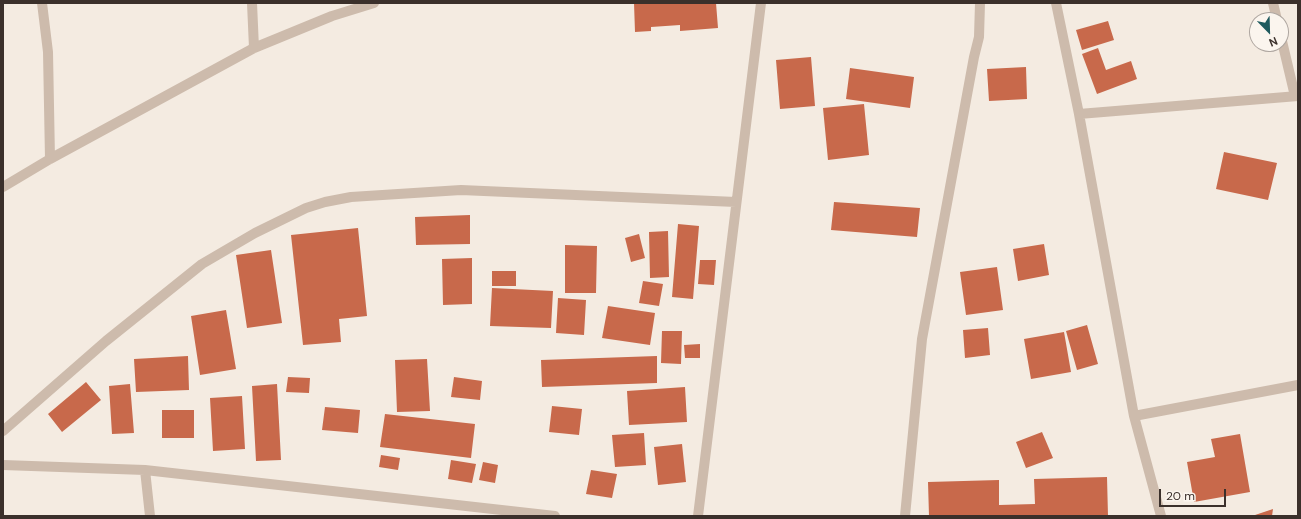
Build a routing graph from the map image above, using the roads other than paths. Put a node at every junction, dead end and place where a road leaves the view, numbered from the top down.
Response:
1 (42, 3) edge
2 (252, 3) edge
3 (374, 3) edge
4 (761, 3) edge
5 (980, 3) edge
6 (1056, 3) edge
7 (254, 48) junction
8 (1285, 52) edge
9 (1297, 96) edge
10 (1079, 114) junction
11 (50, 159) junction
12 (3, 187) edge
13 (736, 202) junction
14 (1298, 385) edge
15 (1134, 416) junction
16 (3, 431) edge
17 (3, 465) edge
18 (145, 470) junction
19 (150, 516) edge
20 (550, 516) edge
21 (698, 516) edge
22 (905, 516) edge
23 (1161, 516) edge

1 - 11 street
2 - 7 street
3 - 7 street
4 - 13 street
5 - 22 street
6 - 10 street
7 - 11 street
8 - 9 street
9 - 10 street
10 - 15 street
11 - 12 street
13 - 16 street
13 - 21 street
14 - 15 street
15 - 23 street
17 - 18 street
18 - 19 street
18 - 20 street

